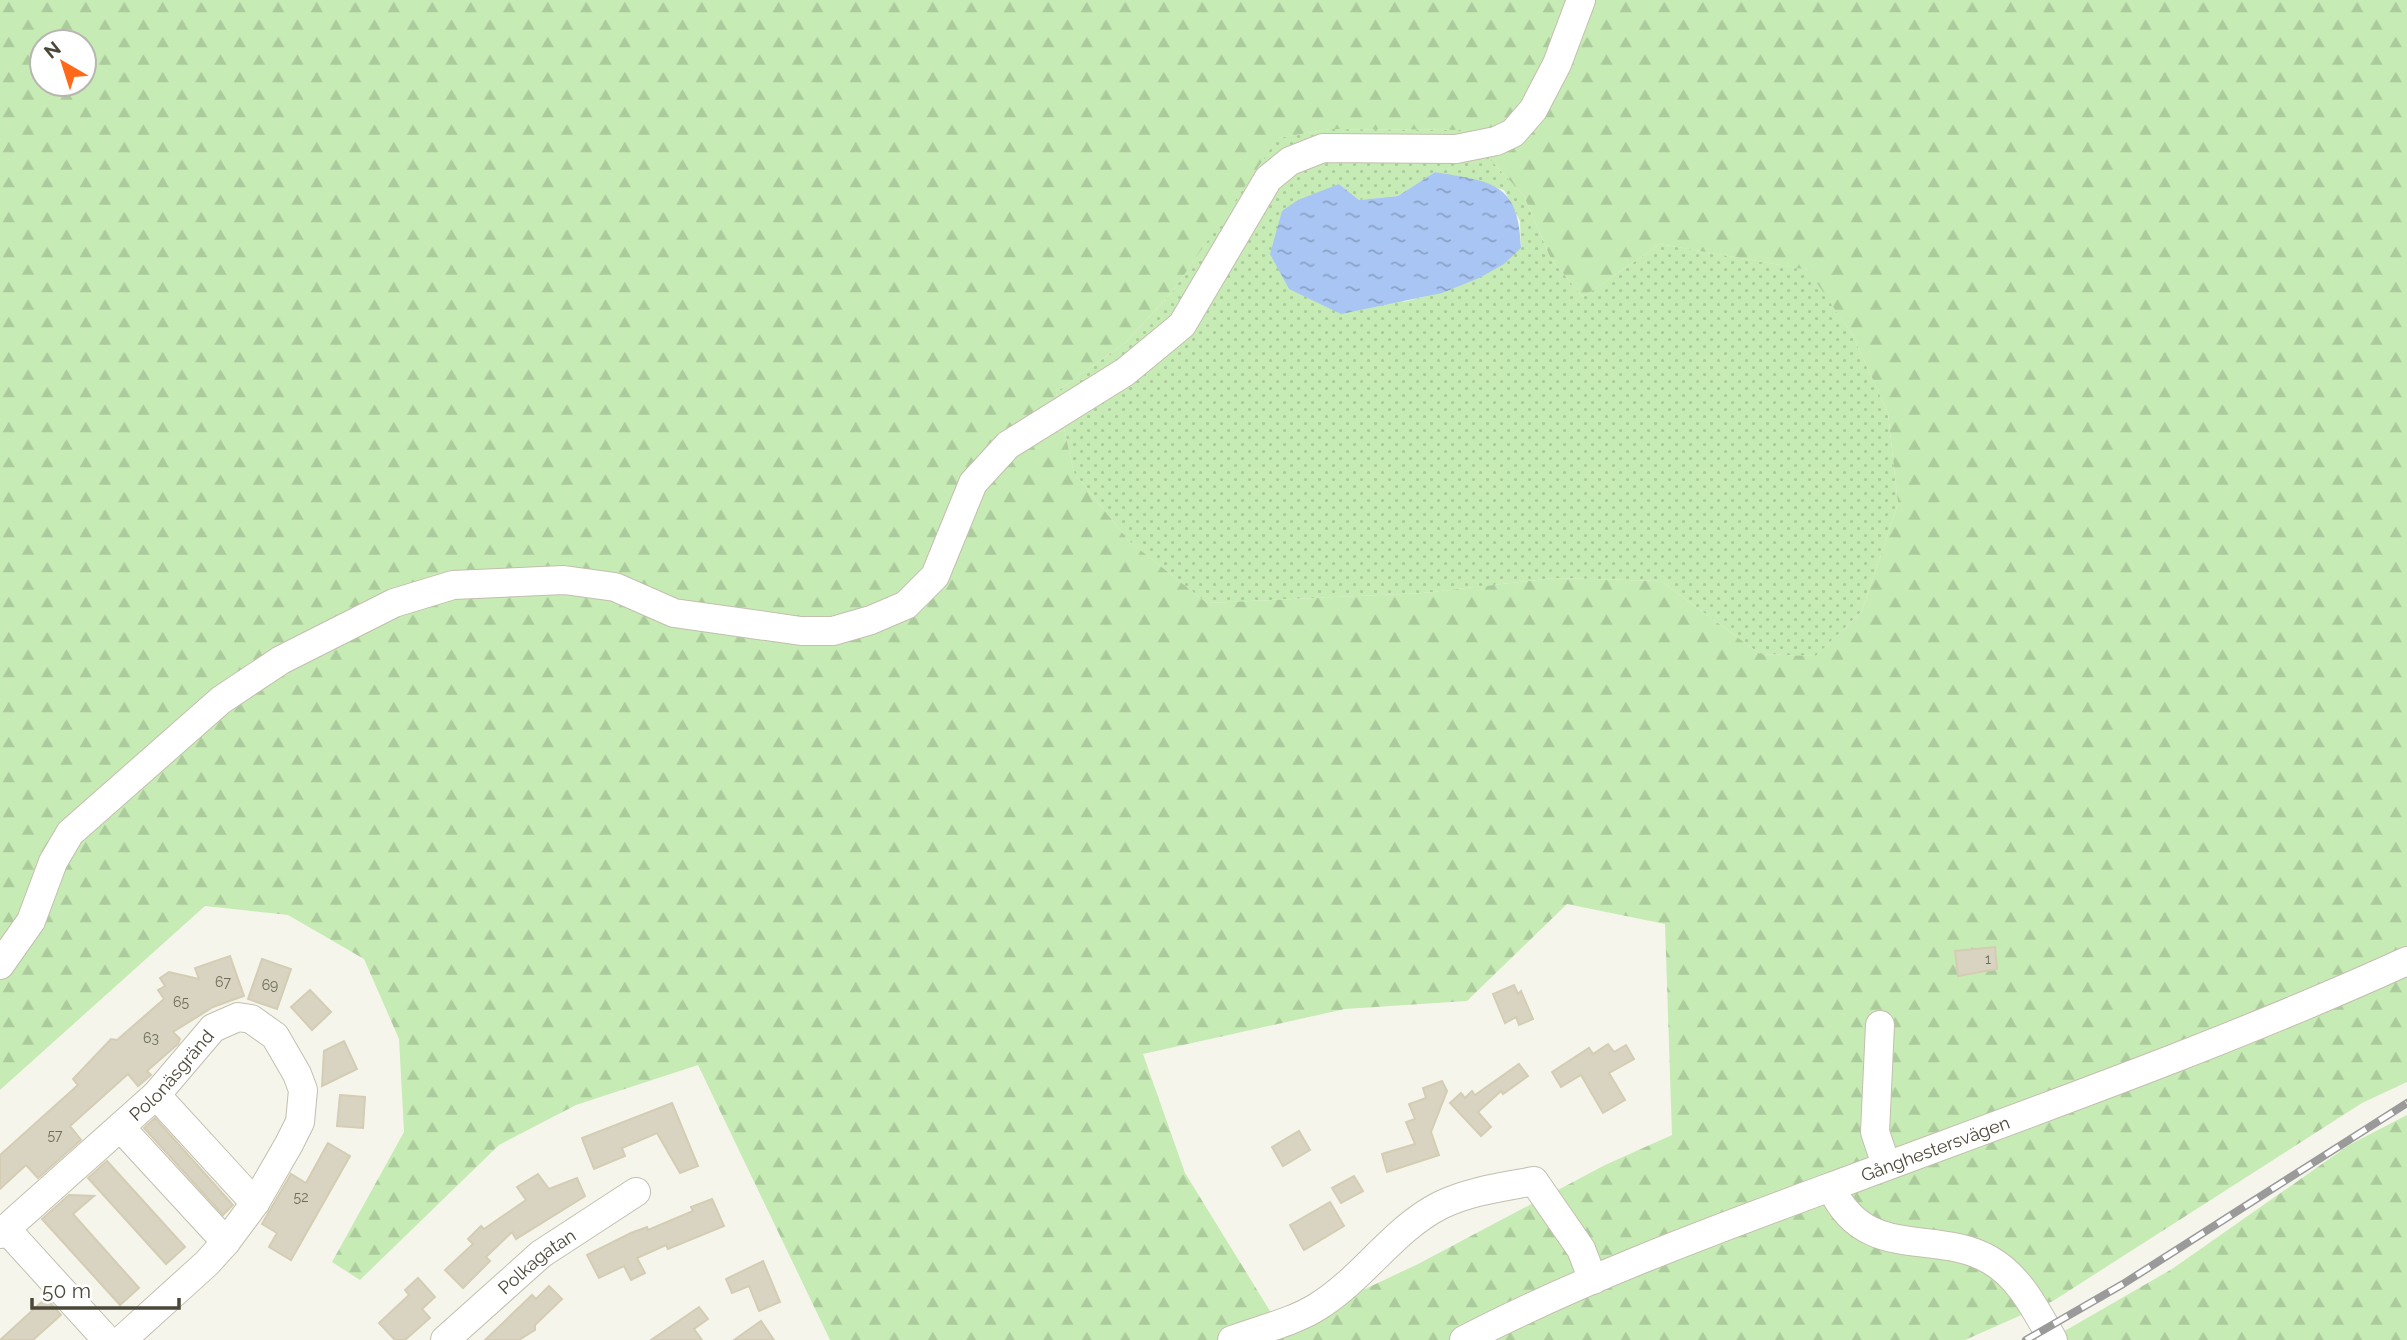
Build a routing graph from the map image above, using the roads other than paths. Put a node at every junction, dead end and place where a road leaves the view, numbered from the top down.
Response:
1 (1581, 0) edge
2 (2407, 961) edge
3 (0, 965) edge
4 (1880, 1025) dead end
5 (156, 1095) junction
6 (121, 1128) junction
7 (1886, 1165) junction
8 (1830, 1186) junction
9 (636, 1192) dead end
10 (255, 1203) junction
11 (3, 1232) edge
12 (226, 1242) junction
13 (1593, 1279) junction
14 (107, 1340) edge
15 (122, 1340) edge
16 (445, 1340) edge
17 (1232, 1340) edge
18 (1464, 1340) edge
19 (2053, 1340) edge

1 - 3 street
2 - 7 street, Gånghestersvägen
4 - 7 street
5 - 6 street, Polonäsgränd
5 - 10 street
5 - 10 street, Polonäsgränd
6 - 11 street, Polonäsgränd
6 - 12 street, Polonäsgränd
7 - 8 street, Gånghestersvägen
8 - 13 street, Gånghestersvägen
8 - 19 street
9 - 16 street, Polkagatan
10 - 12 street, Polonäsgränd
11 - 14 street, Polonäsgränd
12 - 15 street, Polonäsgränd
13 - 17 street
13 - 18 street, Gånghestersvägen

